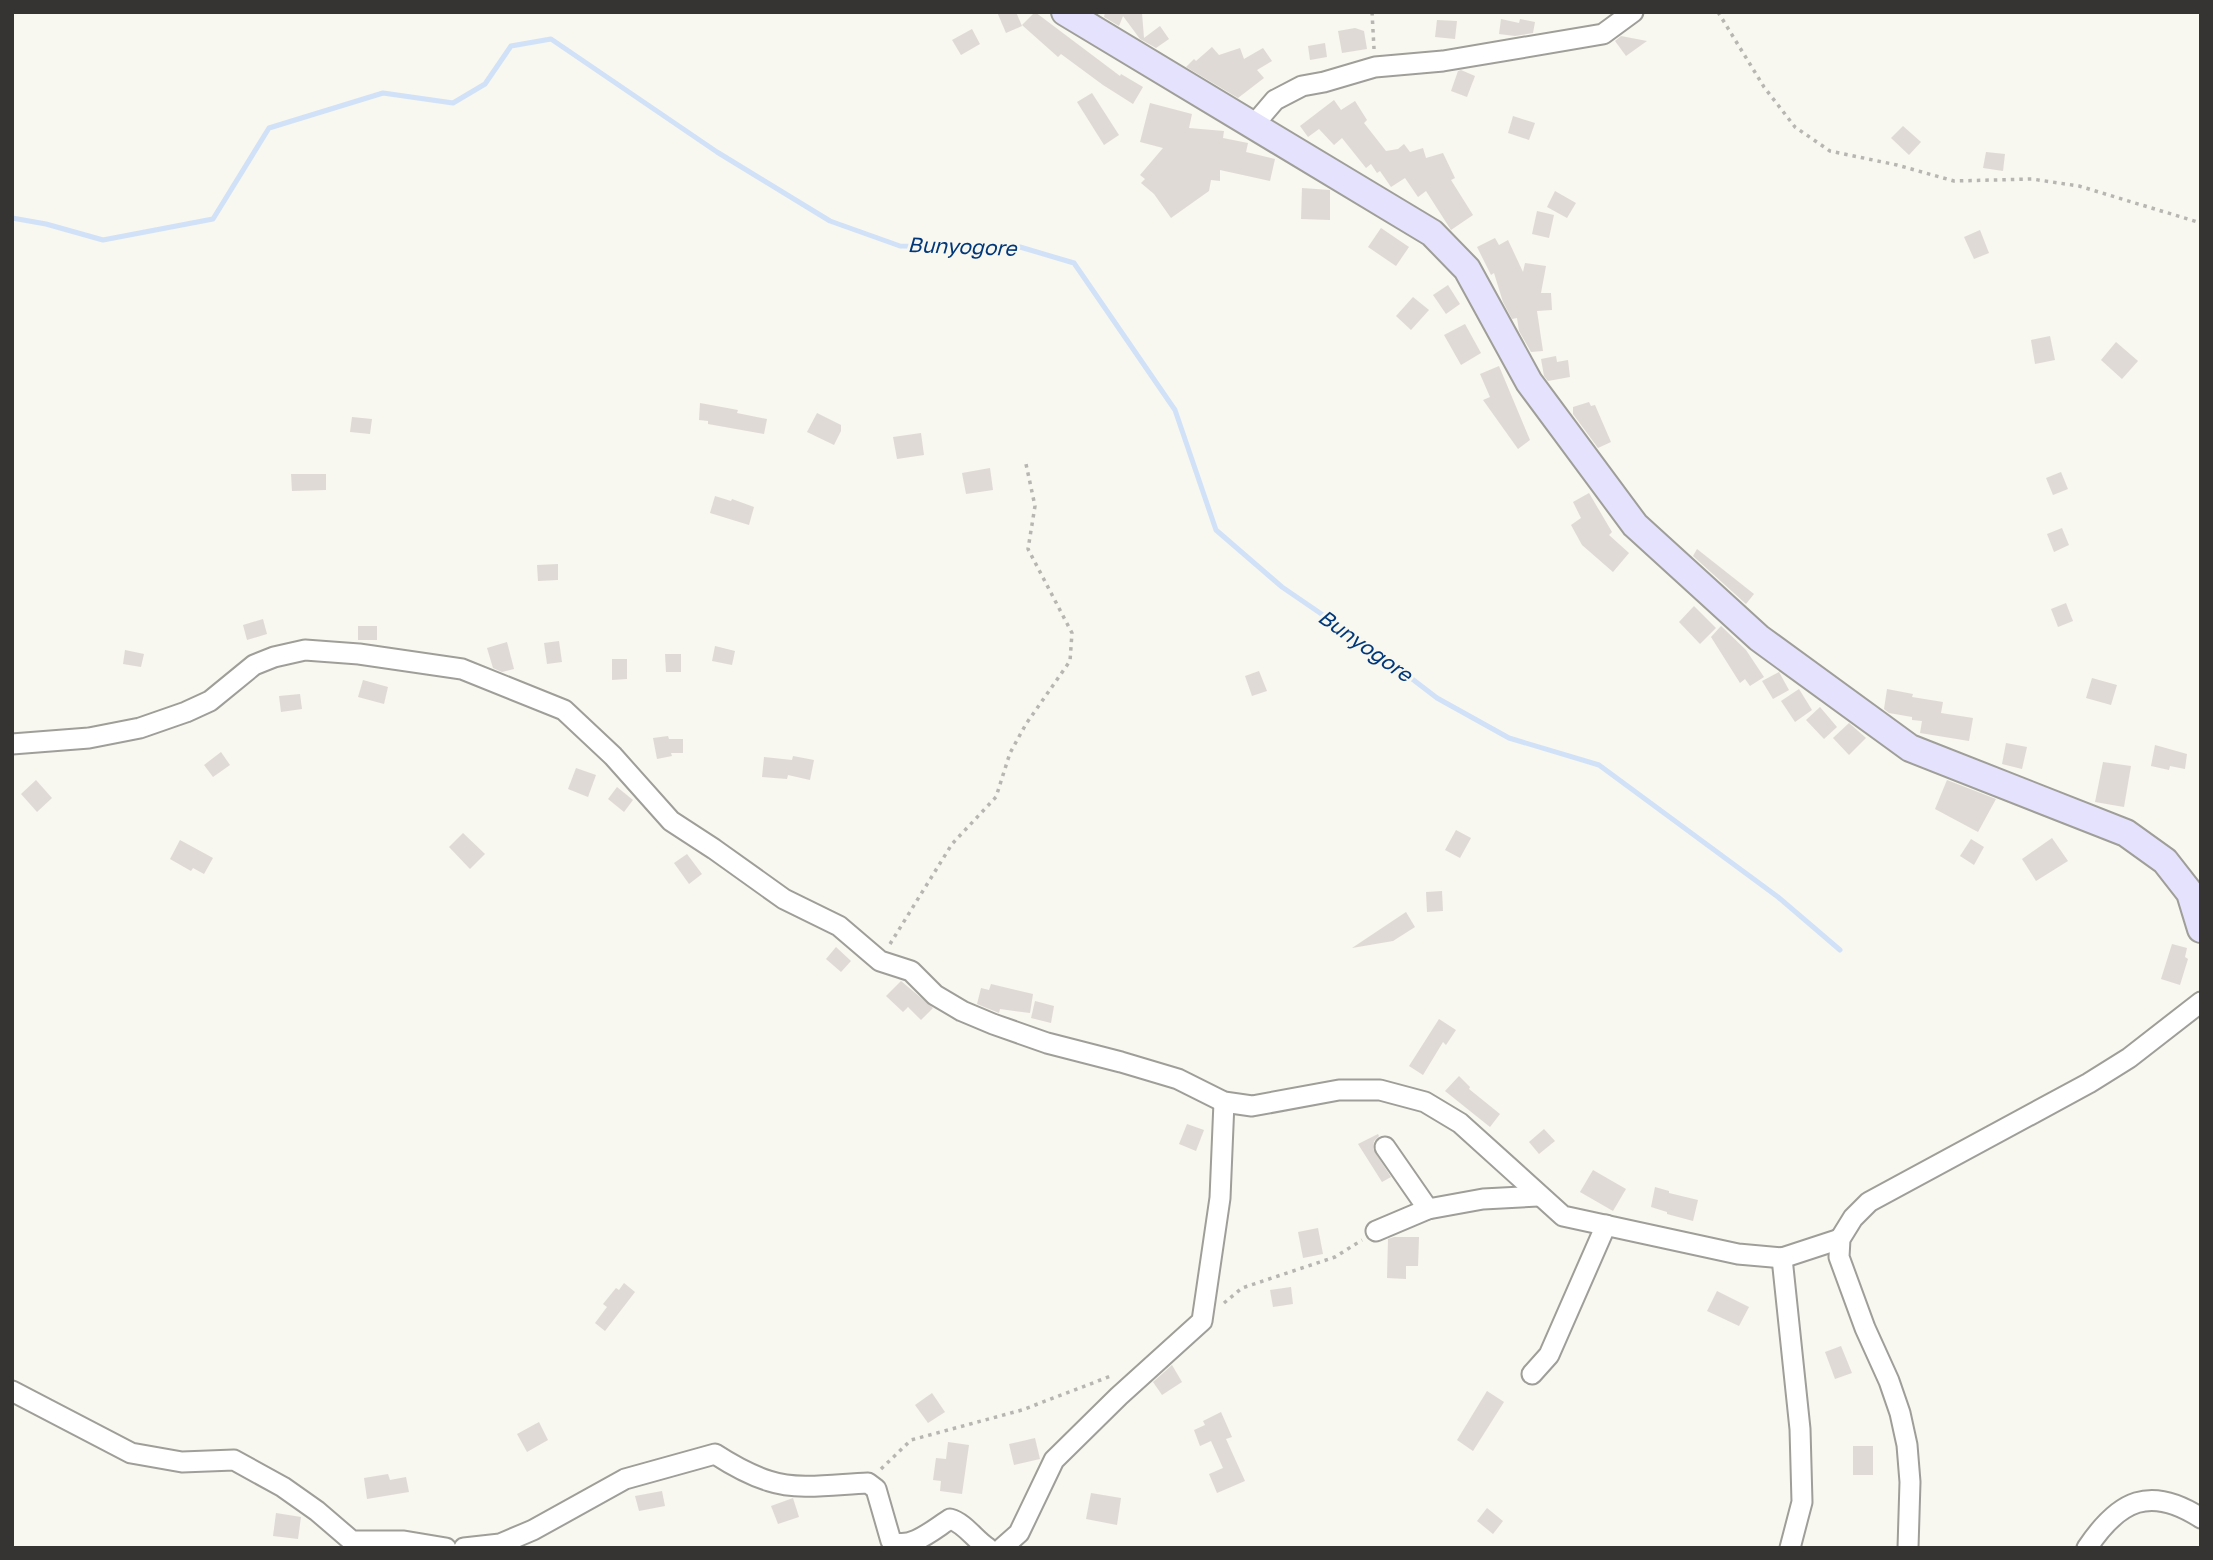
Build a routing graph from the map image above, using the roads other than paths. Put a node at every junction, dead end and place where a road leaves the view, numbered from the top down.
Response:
1 (1065, 12) edge
2 (1633, 12) edge
3 (1252, 127) junction
4 (12, 744) edge
5 (2201, 929) edge
6 (2201, 1002) edge
7 (1224, 1102) junction
8 (1385, 1147) dead end
9 (1538, 1196) junction
10 (1428, 1209) junction
11 (1606, 1225) junction
12 (1376, 1231) road end
13 (1840, 1239) junction
14 (1782, 1258) junction
15 (1532, 1374) dead end
16 (12, 1391) edge
17 (2201, 1518) edge
18 (446, 1548) edge
19 (464, 1548) edge
20 (988, 1548) edge
21 (1002, 1548) edge
22 (1790, 1548) edge
23 (1908, 1548) edge
24 (2087, 1548) edge

1 - 3 main road
2 - 3 street
3 - 5 main road
4 - 7 street
6 - 13 street
7 - 9 street
7 - 21 street
8 - 10 street
9 - 10 street
9 - 11 street
10 - 12 street
11 - 14 street
11 - 15 street
13 - 14 street
13 - 23 street
14 - 22 street
16 - 18 street
17 - 24 street
19 - 20 street

